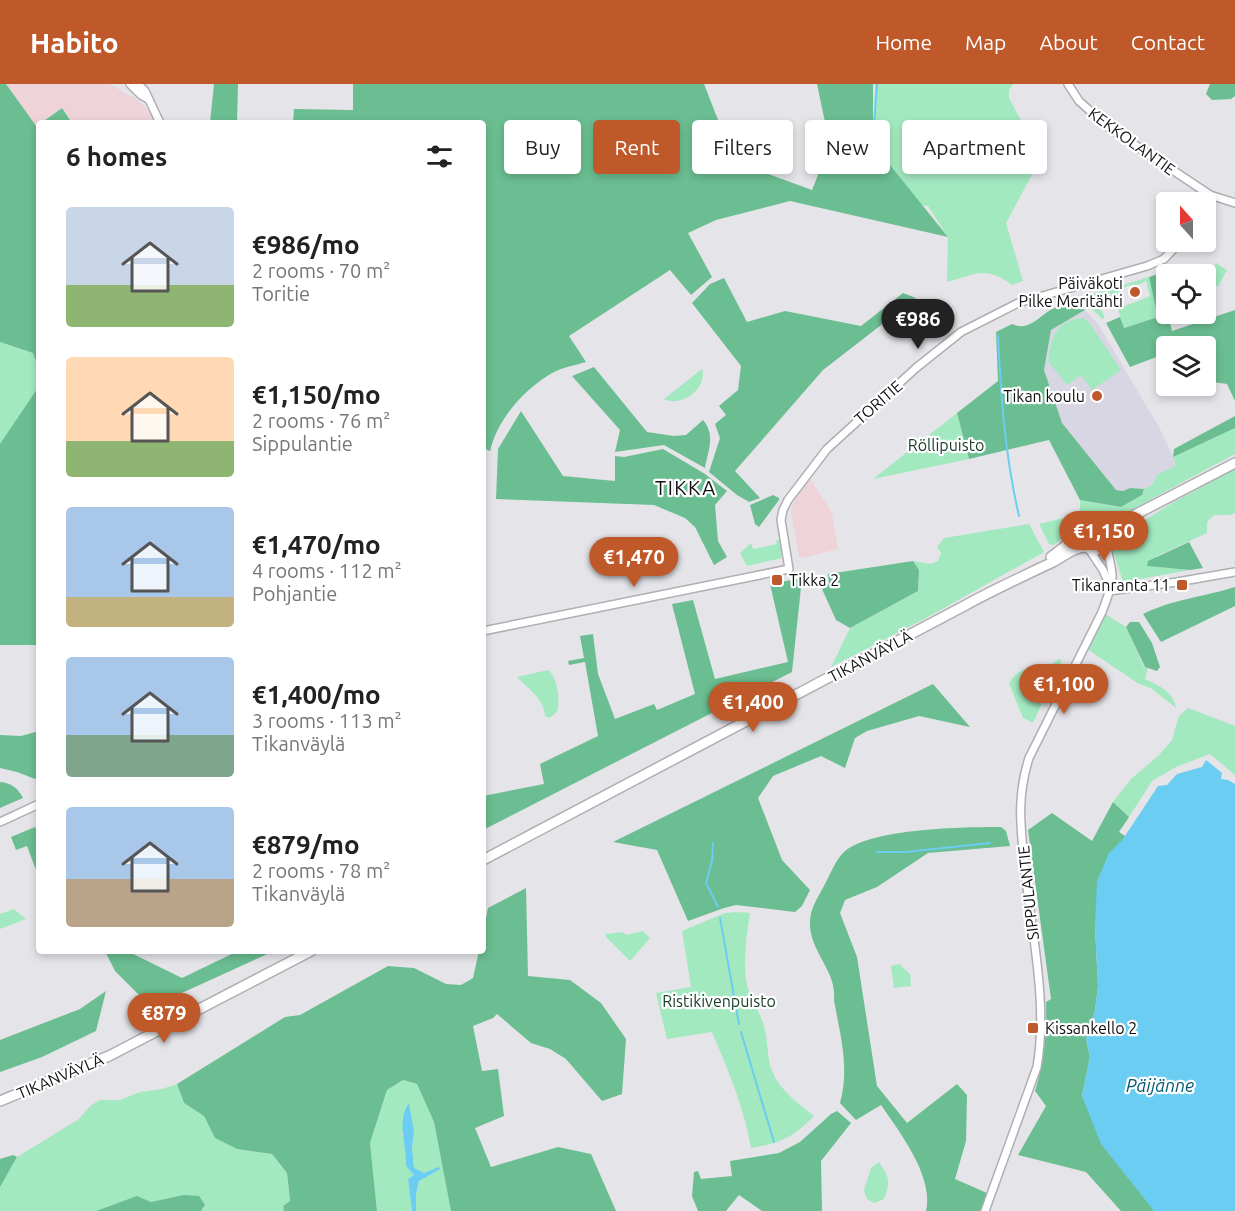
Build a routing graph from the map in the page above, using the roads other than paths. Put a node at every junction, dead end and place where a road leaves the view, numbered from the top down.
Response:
1 (130, 84) edge
2 (138, 84) edge
3 (1068, 84) edge
4 (148, 99) junction
5 (158, 120) edge
6 (1206, 192) edge
7 (1216, 197) edge
8 (1235, 204) edge
9 (1171, 252) edge
10 (1235, 463) edge
11 (1168, 499) junction
12 (1104, 525) junction
13 (1081, 532) junction
14 (1108, 541) junction
15 (1088, 548) junction
16 (1035, 569) junction
17 (1235, 572) edge
18 (1110, 588) junction
19 (486, 630) edge
20 (36, 805) edge
21 (0, 822) edge
22 (486, 858) edge
23 (305, 954) edge
24 (0, 1101) edge
25 (985, 1211) edge

1 - 4 street
2 - 4 street
3 - 6 street, KEKKOLANTIE
4 - 5 street
7 - 8 street, KEKKOLANTIE
9 - 19 street, TORITIE
10 - 11 main road
11 - 12 main road
11 - 14 main road
12 - 13 main road
12 - 14 main road
13 - 15 main road
13 - 16 main road, TIKANVÄYLÄ
14 - 15 main road
14 - 18 street, SIPPULANTIE
15 - 16 main road, TIKANVÄYLÄ
15 - 18 street
16 - 22 main road, TIKANVÄYLÄ
17 - 18 street
18 - 25 street, SIPPULANTIE
20 - 21 street
23 - 24 main road, TIKANVÄYLÄ

